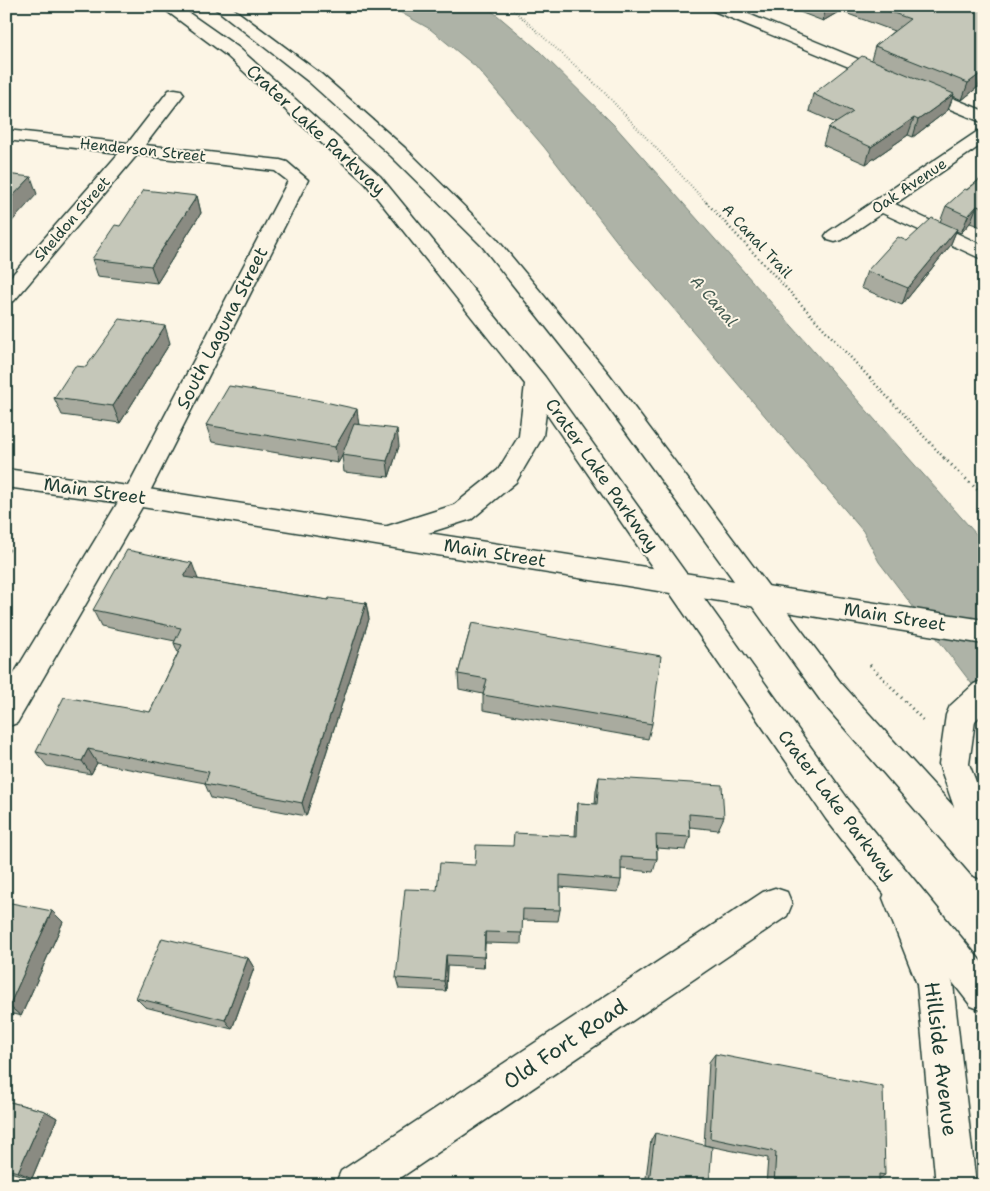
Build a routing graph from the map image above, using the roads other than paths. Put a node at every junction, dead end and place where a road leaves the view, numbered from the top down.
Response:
1 (168, 6) edge
2 (220, 6) edge
3 (715, 6) edge
4 (175, 94) dead end
5 (984, 118) edge
6 (6, 135) edge
7 (984, 135) edge
8 (133, 148) junction
9 (280, 166) joint
10 (881, 205) junction
11 (835, 236) dead end
12 (984, 254) edge
13 (6, 296) edge
14 (537, 383) junction
15 (6, 478) edge
16 (135, 496) junction
17 (387, 536) junction
18 (677, 582) junction
19 (760, 595) junction
20 (984, 632) edge
21 (984, 692) edge
22 (6, 714) edge
23 (984, 846) edge
24 (984, 864) edge
25 (893, 880) junction
26 (774, 904) dead end
27 (984, 993) edge
28 (355, 1185) edge
29 (956, 1185) edge

1 - 14 street, Crater Lake Parkway
2 - 19 street, Crater Lake Parkway
3 - 5 street
4 - 8 street, Sheldon Street
6 - 8 street, Henderson Street
7 - 10 street, Oak Avenue
8 - 9 street, Henderson Street
8 - 13 street, Sheldon Street
9 - 16 street, South Laguna Street
10 - 11 street, Oak Avenue
10 - 12 street
14 - 17 street
14 - 18 street, Crater Lake Parkway
15 - 16 street, Main Street
16 - 17 street, Main Street
16 - 22 street
17 - 18 street, Main Street
18 - 19 street, Main Street
18 - 25 street, Crater Lake Parkway
19 - 20 street, Main Street
19 - 24 street, Crater Lake Parkway
21 - 23 street
25 - 27 street, Crater Lake Parkway
25 - 29 street, Hillside Avenue
26 - 28 street, Old Fort Road

